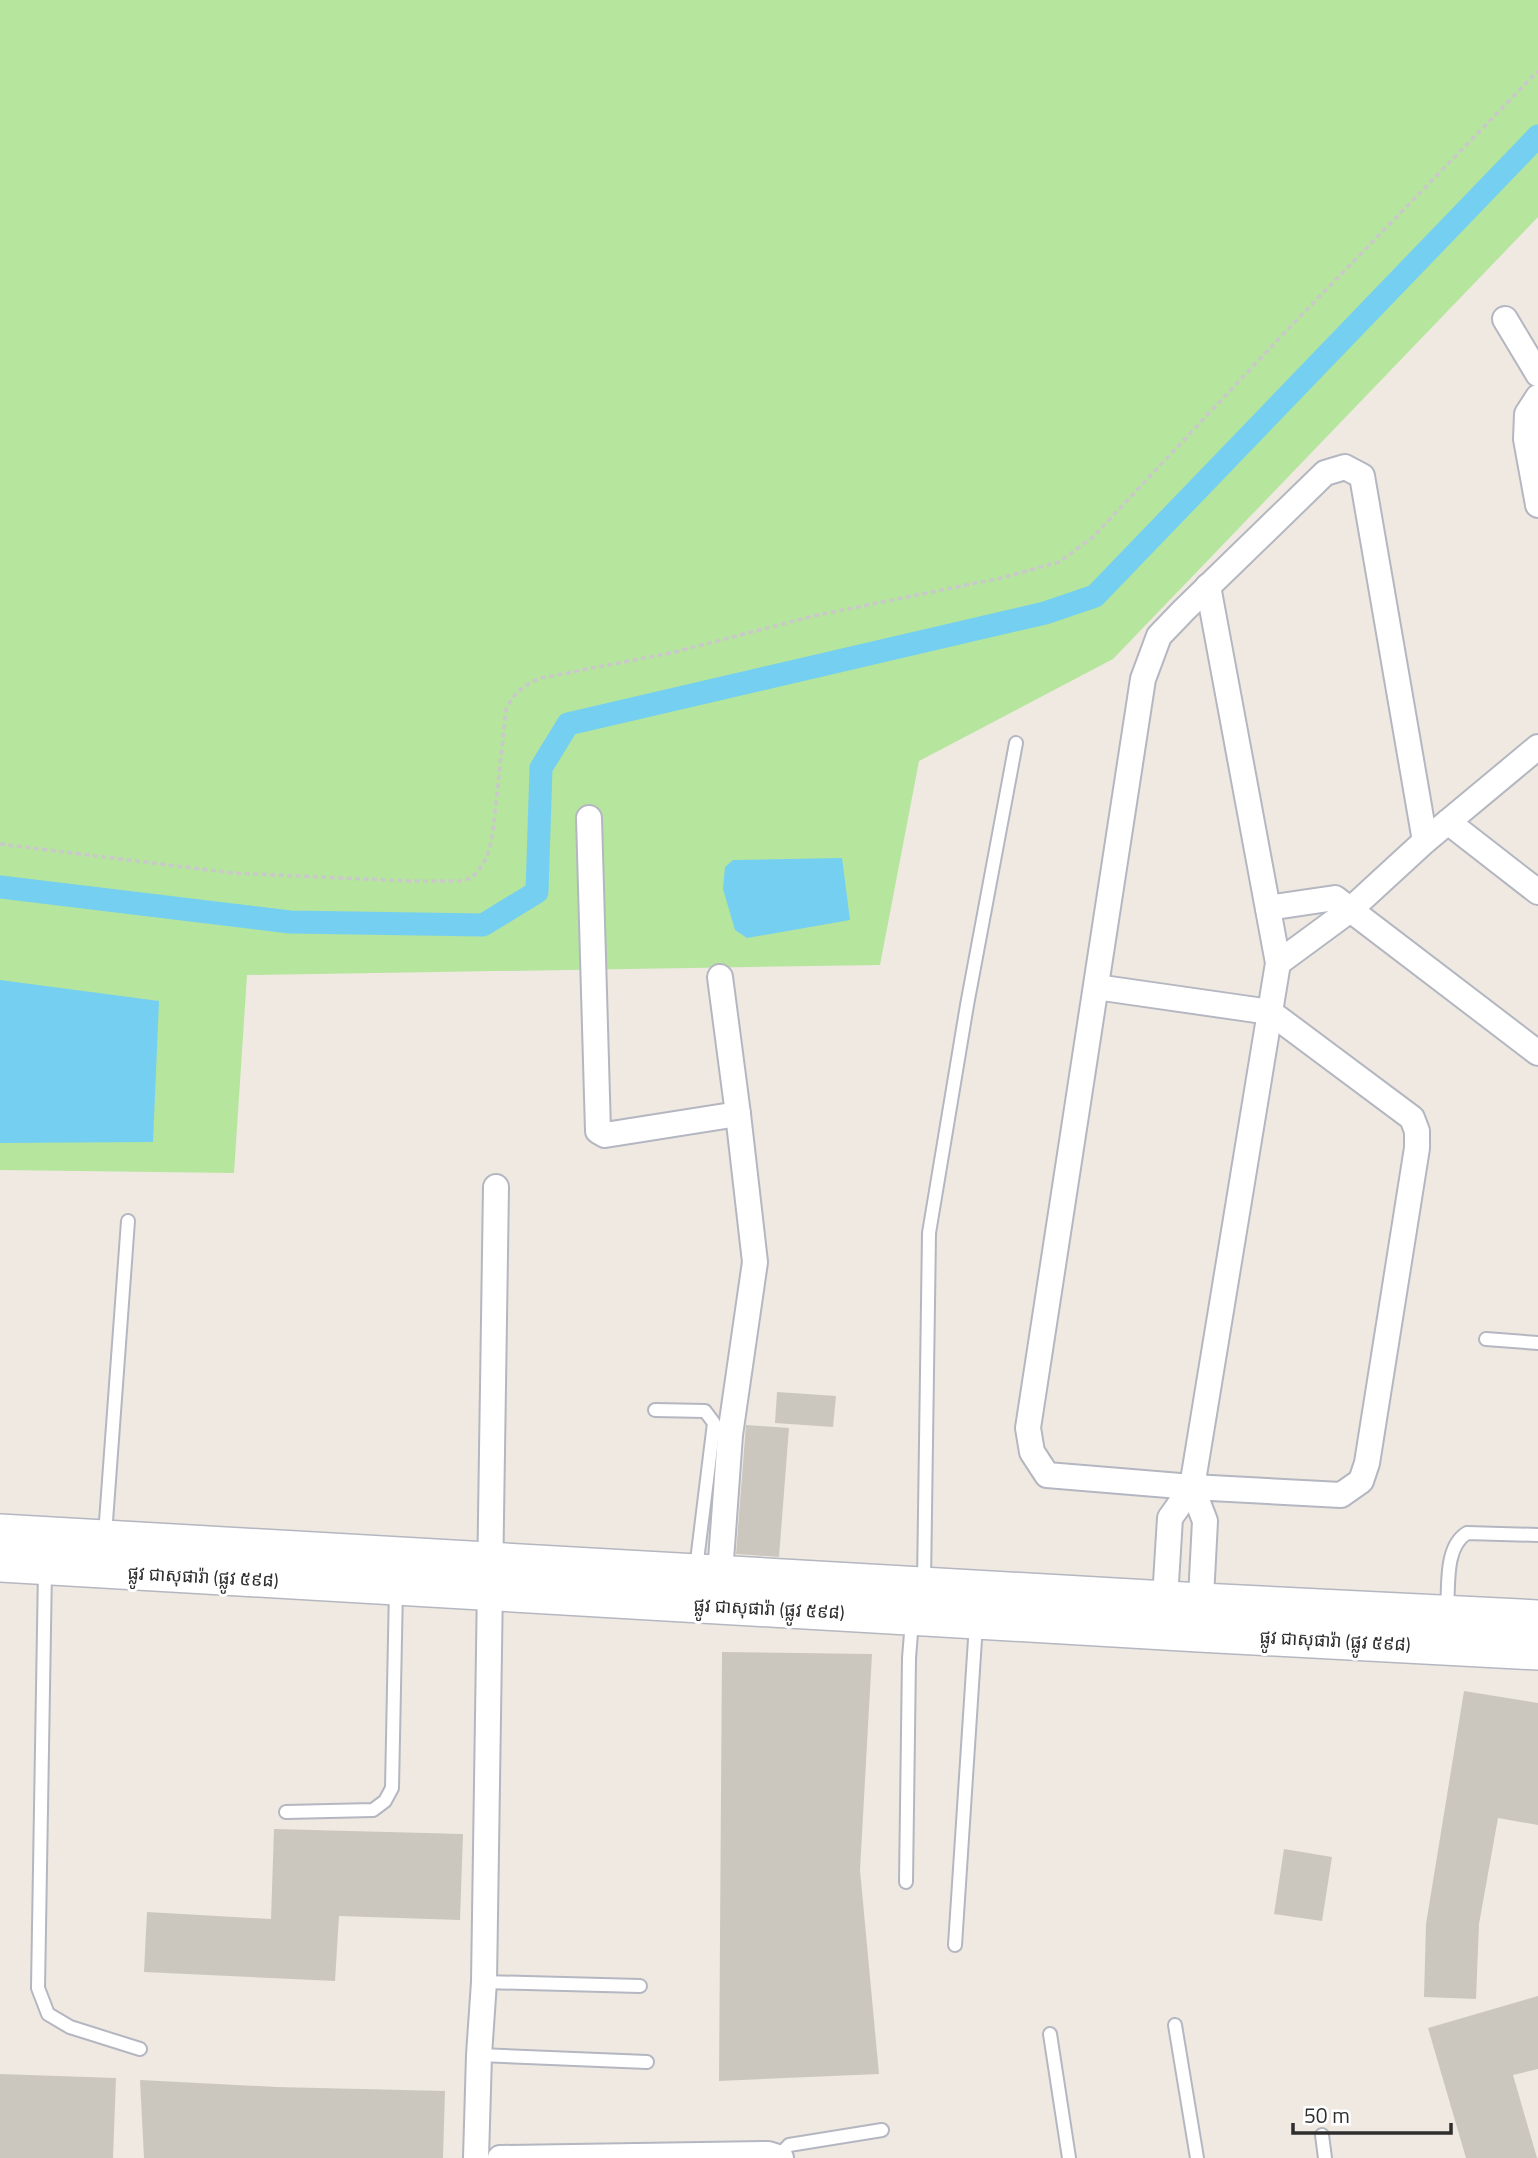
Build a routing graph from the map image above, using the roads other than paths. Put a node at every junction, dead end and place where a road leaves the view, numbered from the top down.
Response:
1 (1505, 319) dead end
2 (1538, 374) edge
3 (1538, 397) edge
4 (1538, 505) edge
5 (1208, 586) junction
6 (1016, 743) dead end
7 (1538, 747) edge
8 (589, 818) dead end
9 (1448, 822) junction
10 (1424, 841) junction
11 (1538, 892) edge
12 (1268, 908) junction
13 (1350, 910) junction
14 (1278, 963) junction
15 (720, 976) dead end
16 (1096, 987) junction
17 (1270, 1012) junction
18 (1538, 1053) edge
19 (738, 1114) junction
20 (496, 1187) dead end
21 (128, 1221) dead end
22 (1486, 1339) dead end
23 (1538, 1343) edge
24 (655, 1410) dead end
25 (1192, 1487) junction
26 (0, 1532) edge
27 (1538, 1535) edge
28 (104, 1539) junction
29 (0, 1564) edge
30 (45, 1568) junction
31 (708, 1573) junction
32 (491, 1577) junction
33 (396, 1588) junction
34 (847, 1598) junction
35 (918, 1601) junction
36 (978, 1604) junction
37 (1447, 1613) junction
38 (1164, 1616) junction
39 (1200, 1618) junction
40 (1538, 1618) edge
41 (1538, 1652) edge
42 (286, 1812) dead end
43 (906, 1882) dead end
44 (955, 1945) dead end
45 (484, 1982) junction
46 (640, 1986) dead end
47 (1175, 2025) dead end
48 (1050, 2034) dead end
49 (140, 2049) dead end
50 (479, 2055) junction
51 (647, 2062) dead end
52 (882, 2130) dead end
53 (1322, 2135) dead end
54 (780, 2157) edge
55 (476, 2158) edge
56 (500, 2158) edge
57 (1069, 2158) edge
58 (1196, 2158) edge
59 (1325, 2158) edge

1 - 2 street
3 - 4 street
5 - 10 street
5 - 12 street
5 - 16 street
6 - 35 lane
7 - 9 street
8 - 19 street
9 - 10 street
9 - 11 street
10 - 13 street
12 - 13 street
12 - 14 street
13 - 14 street
13 - 18 street
14 - 17 street
15 - 19 street
16 - 17 street
16 - 25 street
17 - 25 street
17 - 25 street
19 - 31 street
20 - 32 street
21 - 28 lane
22 - 23 lane
24 - 31 lane
25 - 38 street
25 - 39 street
26 - 28 main road, ផ្លូវ ជាសុផារ៉ា (ផ្លូវ ៥៩៨)
27 - 37 lane
28 - 32 main road, ផ្លូវ ជាសុផារ៉ា (ផ្លូវ ៥៩៨)
29 - 30 main road, ផ្លូវ ជាសុផារ៉ា (ផ្លូវ ៥៩៨)
30 - 33 main road, ផ្លូវ ជាសុផារ៉ា (ផ្លូវ ៥៩៨)
30 - 49 lane
31 - 32 main road, ផ្លូវ ជាសុផារ៉ា (ផ្លូវ ៥៩៨)
31 - 34 main road, ផ្លូវ ជាសុផារ៉ា (ផ្លូវ ៥៩៨)
32 - 33 main road, ផ្លូវ ជាសុផារ៉ា (ផ្លូវ ៥៩៨)
32 - 34 main road, ផ្លូវ ជាសុផារ៉ា (ផ្លូវ ៥៩៨)
32 - 45 street
33 - 42 lane
34 - 35 main road, ផ្លូវ ជាសុផារ៉ា (ផ្លូវ ៥៩៨)
35 - 36 main road, ផ្លូវ ជាសុផារ៉ា (ផ្លូវ ៥៩៨)
35 - 43 lane
36 - 38 main road, ផ្លូវ ជាសុផារ៉ា (ផ្លូវ ៥៩៨)
36 - 44 lane
37 - 39 main road, ផ្លូវ ជាសុផារ៉ា (ផ្លូវ ៥៩៨)
37 - 40 main road, ផ្លូវ ជាសុផារ៉ា (ផ្លូវ ៥៩៨)
38 - 39 main road, ផ្លូវ ជាសុផារ៉ា (ផ្លូវ ៥៩៨)
39 - 41 main road, ផ្លូវ ជាសុផារ៉ា (ផ្លូវ ៥៩៨)
45 - 46 lane
45 - 50 street
47 - 58 lane
48 - 57 lane
50 - 51 lane
50 - 55 street
52 - 54 lane
53 - 59 lane
54 - 56 street

